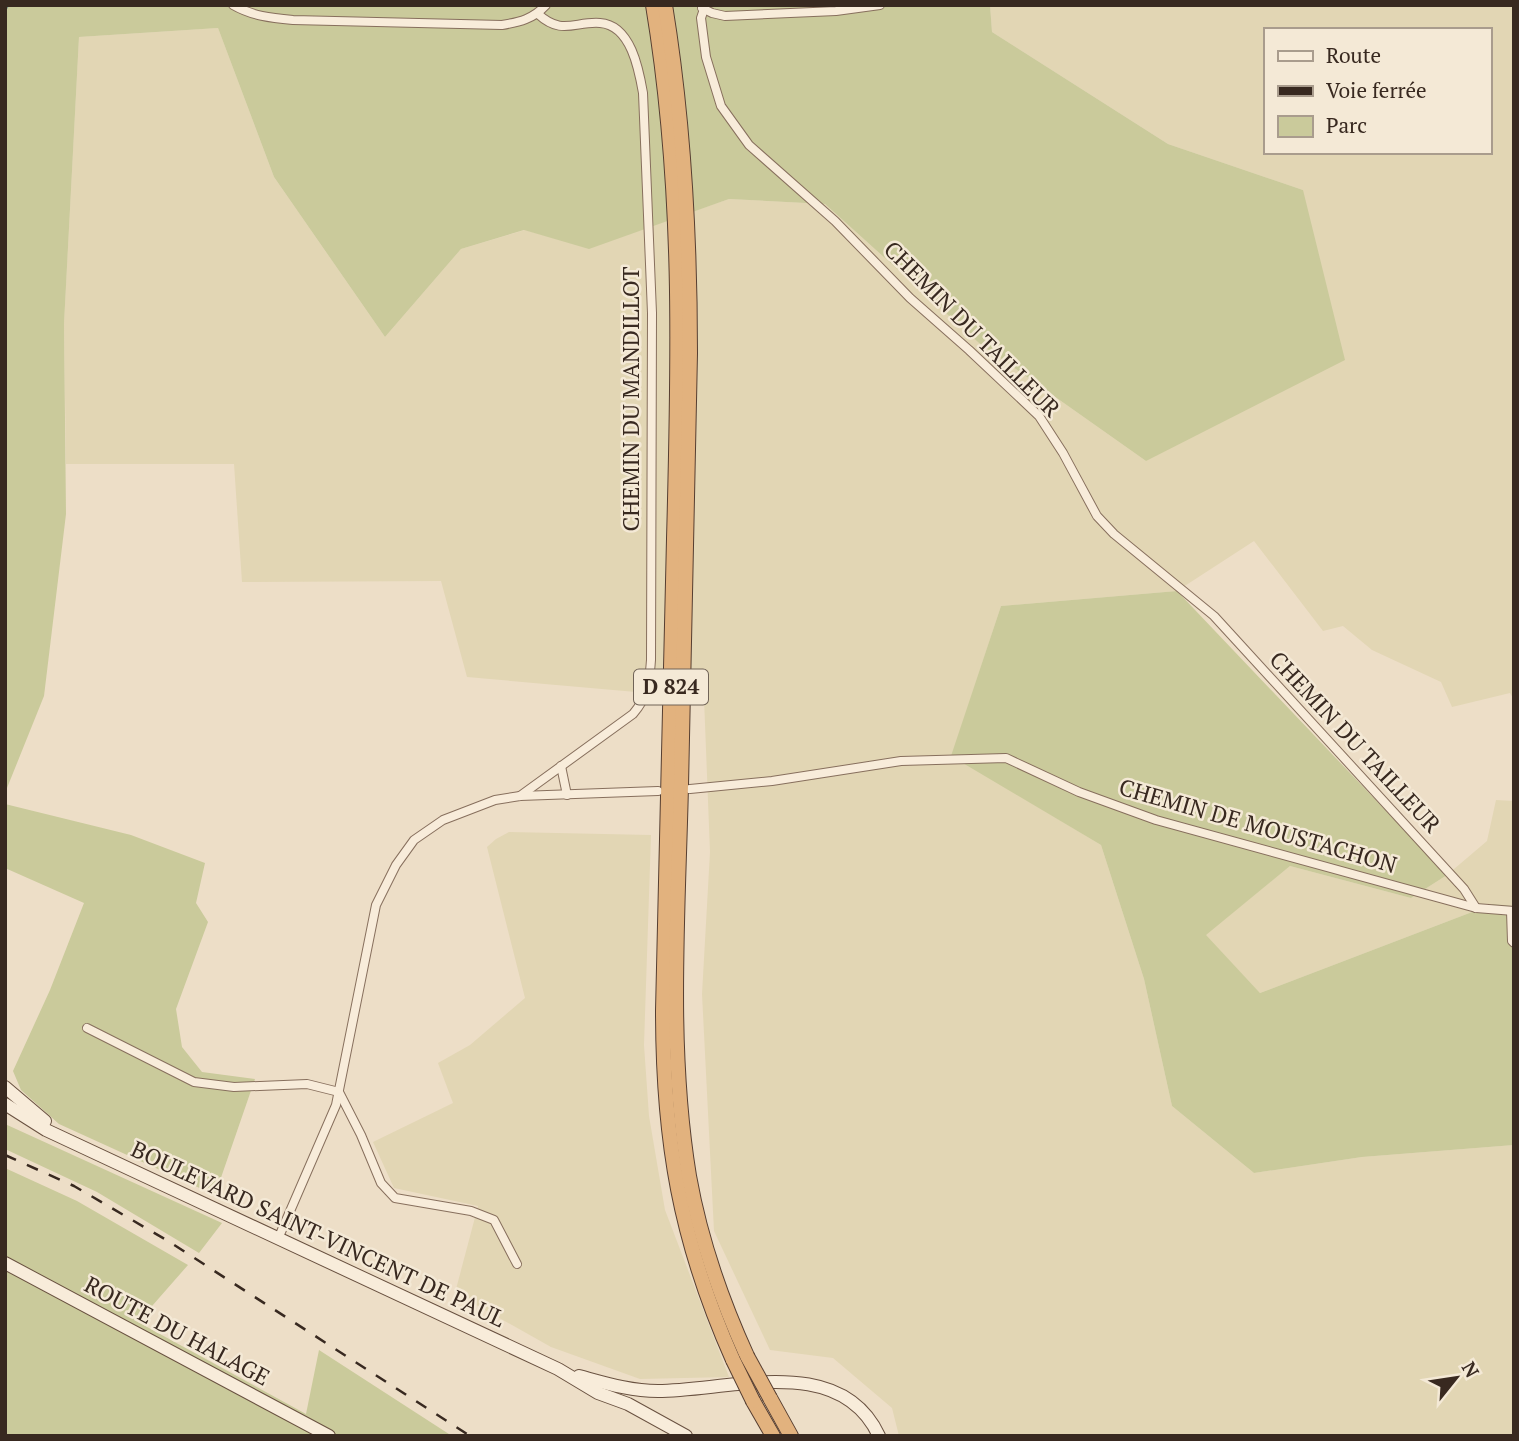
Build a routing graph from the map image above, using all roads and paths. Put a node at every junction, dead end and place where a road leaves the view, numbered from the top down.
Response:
1 (233, 5) edge
2 (547, 5) edge
3 (653, 5) edge
4 (665, 5) edge
5 (880, 5) edge
6 (702, 7) edge
7 (538, 14) junction
8 (561, 766) junction
9 (690, 789) dead end
10 (658, 791) dead end
11 (567, 795) junction
12 (520, 796) junction
13 (1476, 908) junction
14 (1512, 911) edge
15 (1514, 943) edge
16 (88, 1028) dead end
17 (5, 1087) edge
18 (339, 1092) junction
19 (5, 1104) edge
20 (61, 1135) junction
21 (278, 1239) junction
22 (5, 1263) edge
23 (517, 1264) dead end
24 (558, 1370) junction
25 (328, 1436) edge
26 (685, 1436) edge
27 (774, 1436) edge
28 (791, 1436) edge
29 (879, 1436) edge

1 - 7 street
2 - 7 street
3 - 27 highway, D 824, bridge
4 - 28 highway, D 824, bridge
5 - 6 street
6 - 13 street, CHEMIN DU TAILLEUR
7 - 8 street, CHEMIN DU MANDILLOT
8 - 11 street
8 - 12 street, CHEMIN DU MANDILLOT
9 - 13 street, CHEMIN DE MOUSTACHON
10 - 11 street
11 - 12 street
12 - 18 street
13 - 14 street, CHEMIN DE MOUSTACHON
14 - 15 street
16 - 18 street
17 - 20 main road, BOULEVARD SAINT-VINCENT DE PAUL
18 - 21 street
18 - 23 street
19 - 20 main road, BOULEVARD SAINT-VINCENT DE PAUL
20 - 21 main road, BOULEVARD SAINT-VINCENT DE PAUL
21 - 24 main road, BOULEVARD SAINT-VINCENT DE PAUL
22 - 25 main road, ROUTE DU HALAGE
24 - 26 main road
24 - 29 main road

